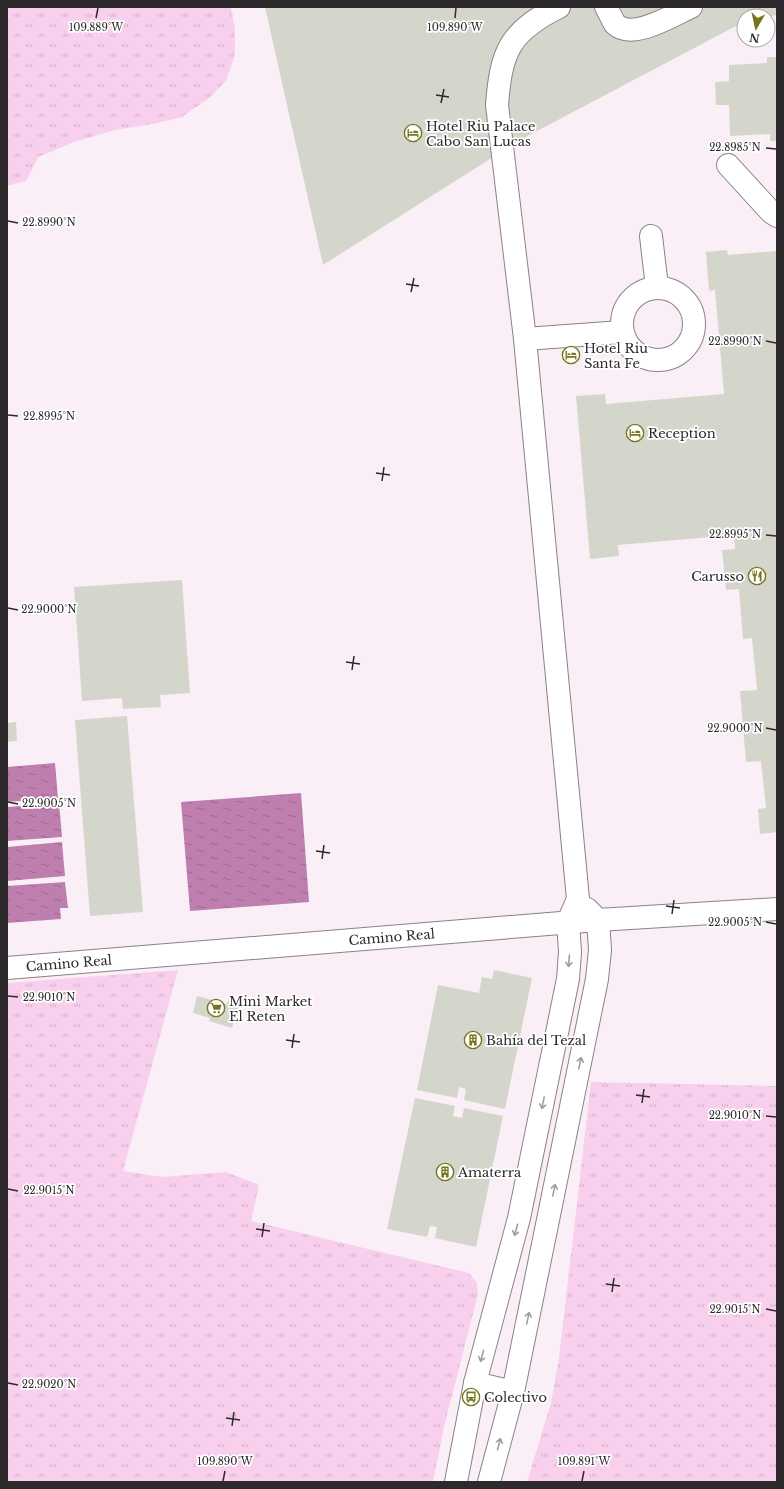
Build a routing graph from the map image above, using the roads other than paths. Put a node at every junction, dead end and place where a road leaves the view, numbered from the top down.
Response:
1 (559, 7) edge
2 (606, 7) edge
3 (691, 7) edge
4 (728, 165) dead end
5 (777, 216) edge
6 (652, 236) dead end
7 (657, 287) junction
8 (622, 332) junction
9 (525, 339) junction
10 (578, 899) junction
11 (777, 910) edge
12 (598, 920) junction
13 (568, 922) junction
14 (7, 968) edge
15 (475, 1383) junction
16 (513, 1392) junction
17 (456, 1482) edge
18 (489, 1482) edge

1 - 9 street
2 - 3 street
4 - 5 street
6 - 7 street
7 - 8 street
7 - 8 street
8 - 9 street
9 - 10 street
10 - 12 street
10 - 13 street
11 - 12 street, Camino Real
12 - 13 street, Camino Real
16 -> 12 street
13 - 14 street, Camino Real
13 -> 15 street
15 - 16 street
15 - 17 street
18 -> 16 street

